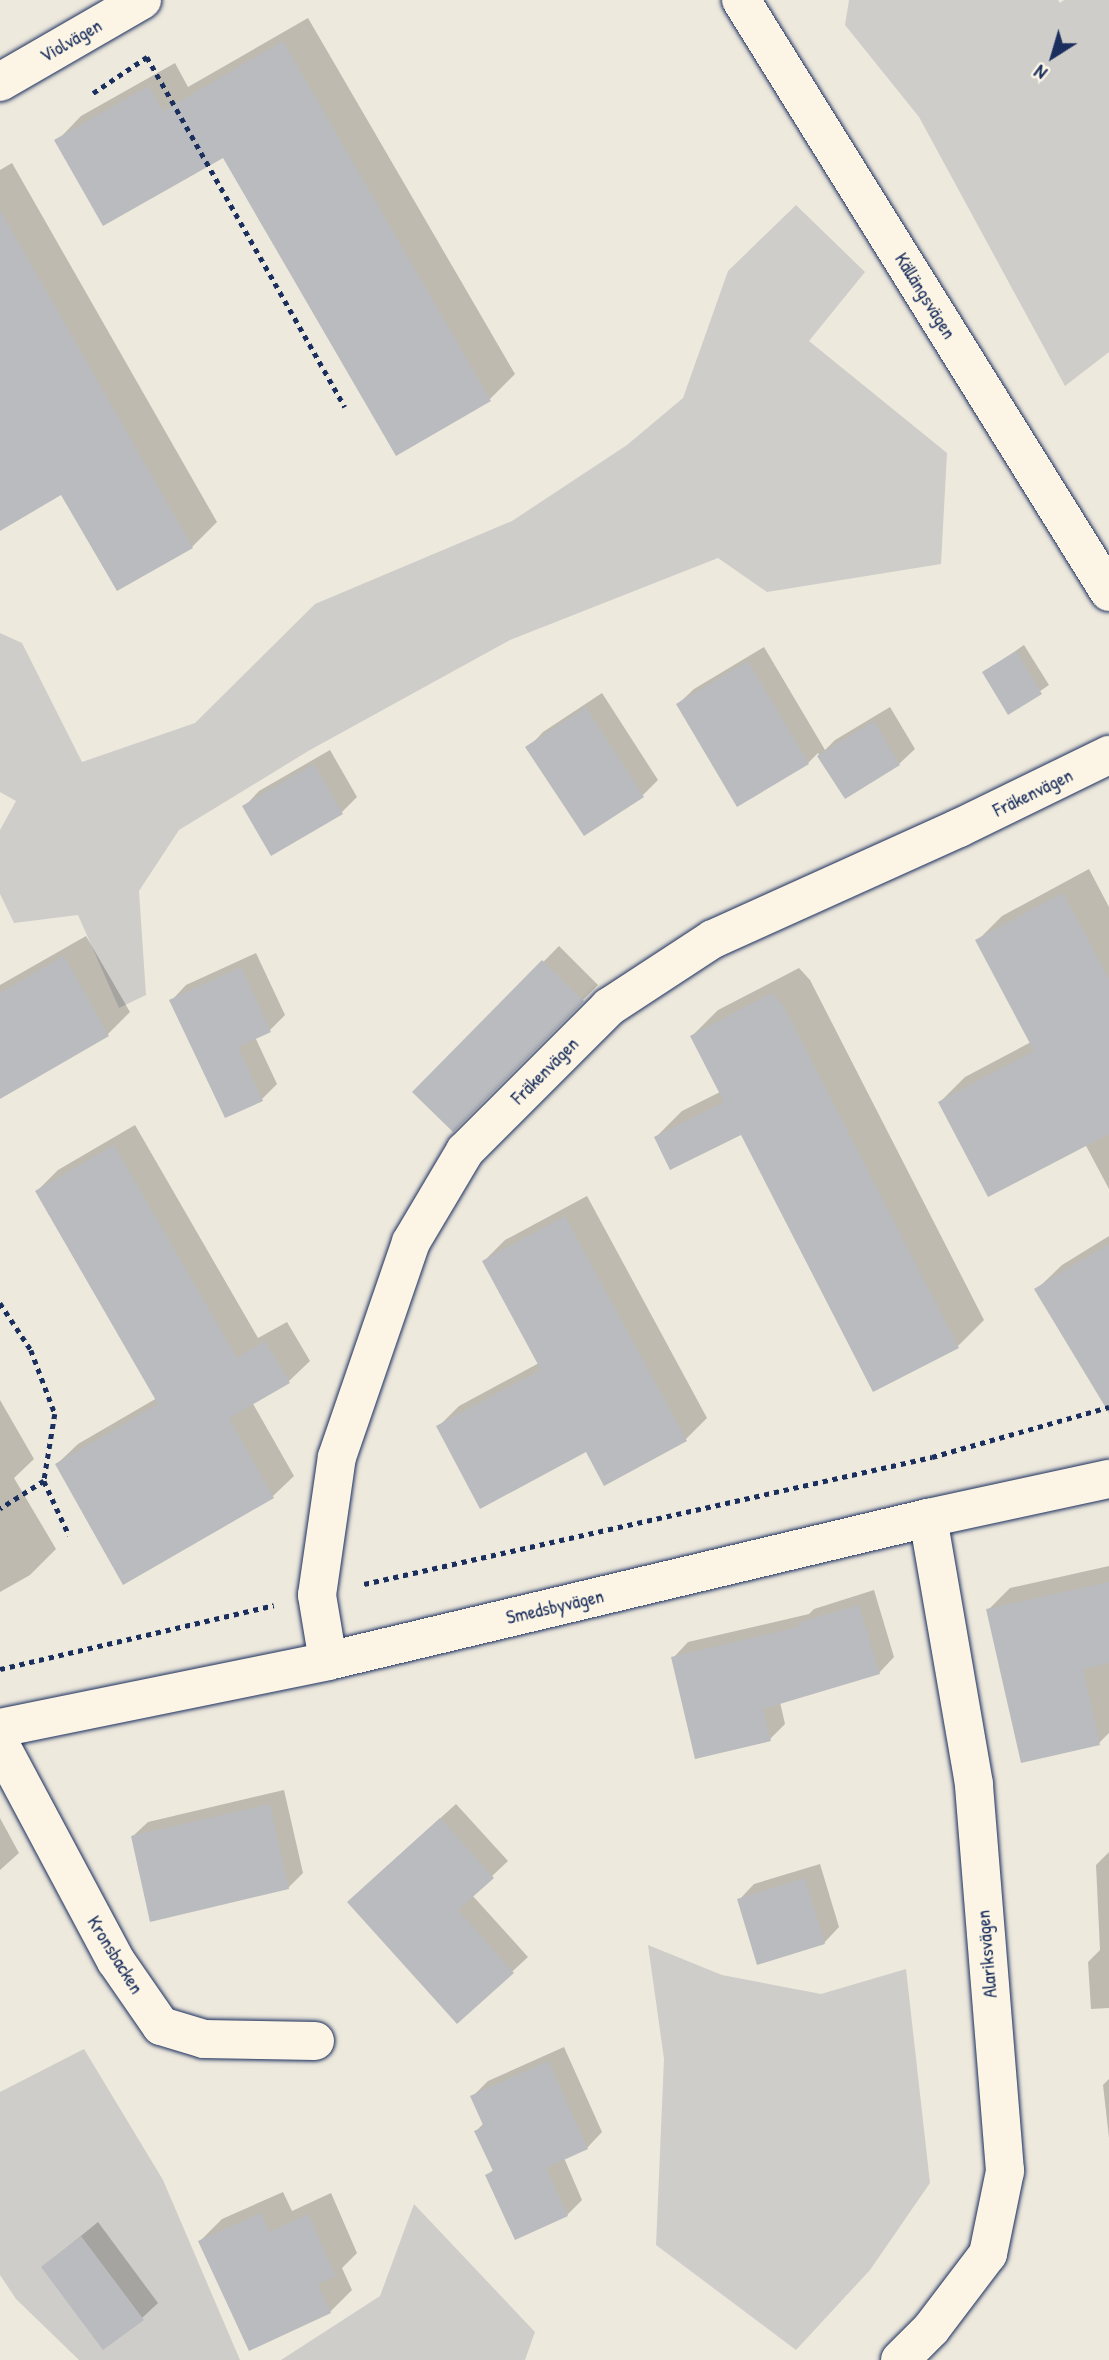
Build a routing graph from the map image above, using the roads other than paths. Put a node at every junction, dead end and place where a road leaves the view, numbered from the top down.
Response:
1 (142, 0) edge
2 (741, 0) edge
3 (0, 82) edge
4 (1109, 592) edge
5 (1109, 755) edge
6 (1109, 1479) edge
7 (928, 1518) junction
8 (328, 1661) junction
9 (0, 1728) edge
10 (0, 1744) edge
11 (315, 2041) dead end
12 (900, 2360) edge

1 - 3 street, Violvägen
2 - 4 street, Källängsvägen
5 - 8 street, Fräkenvägen
6 - 7 street, Smedsbyvägen
7 - 8 street, Smedsbyvägen
7 - 12 street, Alariksvägen
8 - 9 street, Smedsbyvägen
10 - 11 street, Kronsbacken

